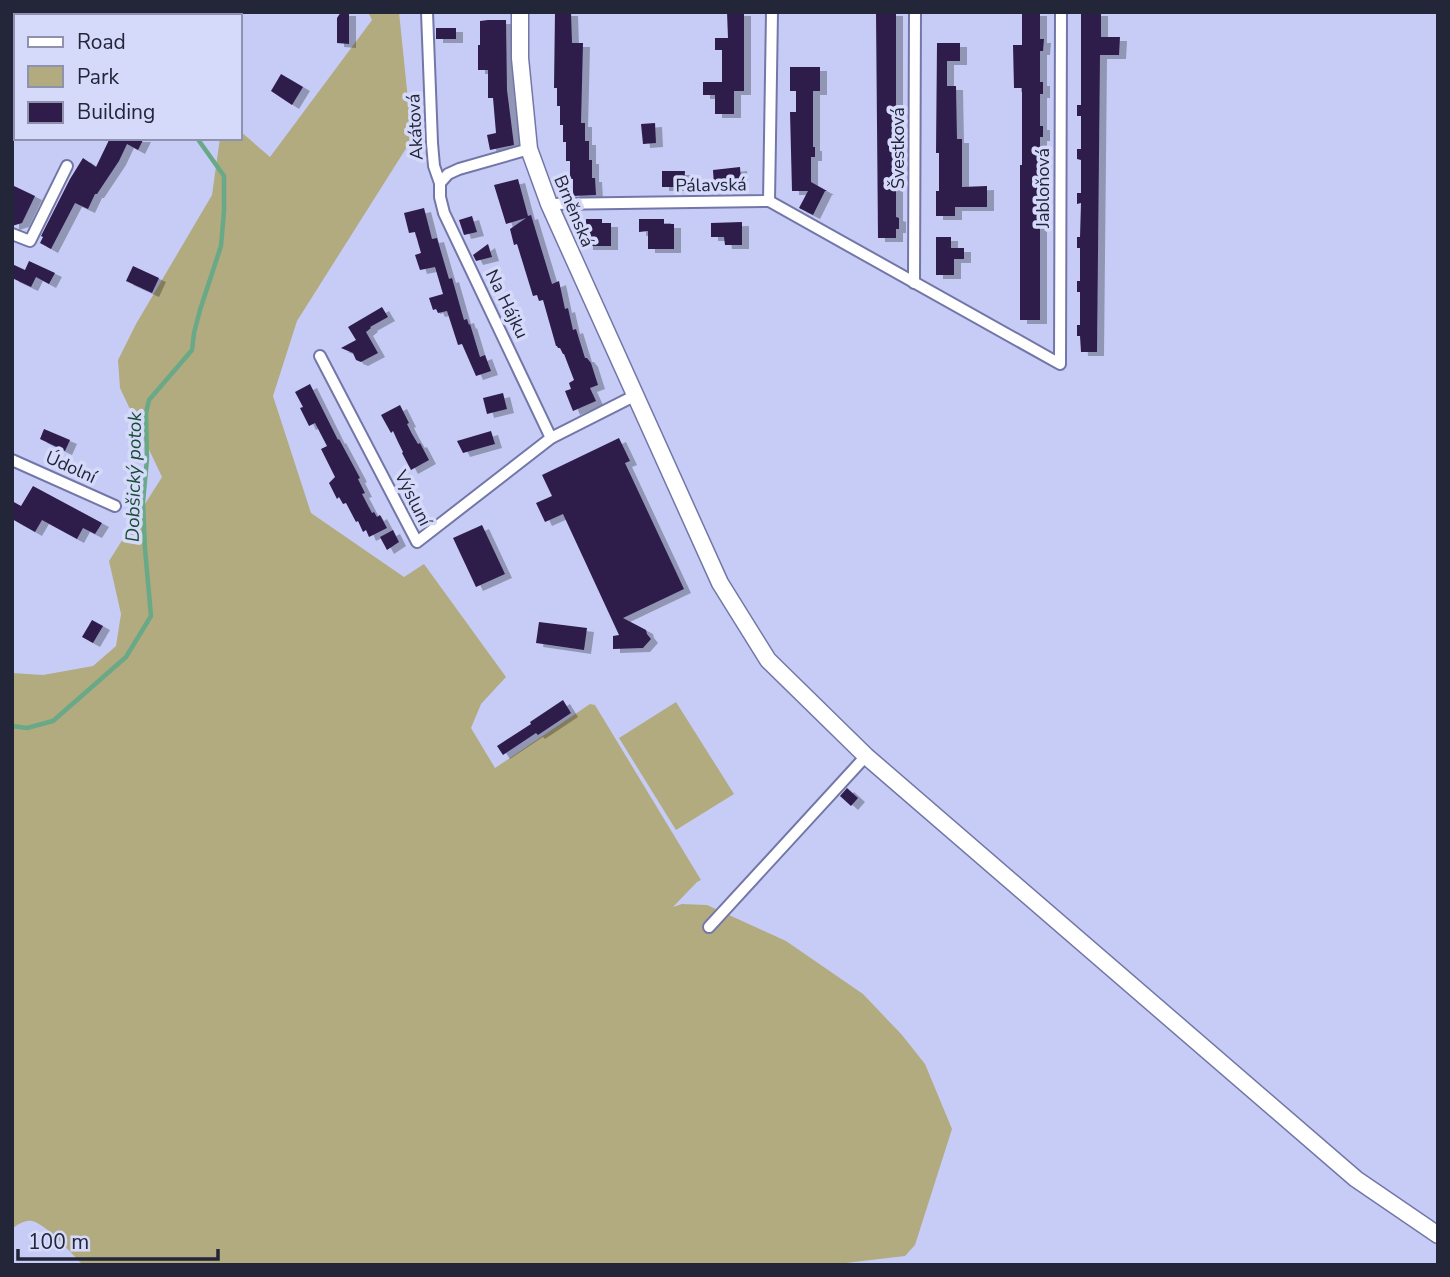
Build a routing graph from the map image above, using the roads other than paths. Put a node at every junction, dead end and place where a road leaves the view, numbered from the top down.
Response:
1 (148, 12) edge
2 (427, 12) edge
3 (520, 12) edge
4 (772, 12) edge
5 (915, 12) edge
6 (1061, 12) edge
7 (171, 14) edge
8 (529, 149) junction
9 (67, 166) dead end
10 (440, 183) junction
11 (769, 201) junction
12 (549, 204) junction
13 (12, 234) edge
14 (914, 283) junction
15 (320, 356) dead end
16 (636, 395) junction
17 (551, 438) junction
18 (12, 460) edge
19 (115, 506) dead end
20 (866, 756) junction
21 (709, 927) dead end
22 (1438, 1235) edge

1 - 7 street
2 - 10 street, Akátová
3 - 8 main road, Brněnská
4 - 11 street, Pálavská
5 - 14 street, Švestková
6 - 14 street, Jabloňová
8 - 10 street, Akátová
8 - 12 main road, Brněnská
9 - 13 street
10 - 17 street, Na Hájku
11 - 12 street, Pálavská
11 - 14 street
12 - 16 main road, Brněnská
15 - 17 street, Výsluní
16 - 17 street
16 - 20 main road, Brněnská
18 - 19 street, Údolní
20 - 21 street
20 - 22 main road, Brněnská

